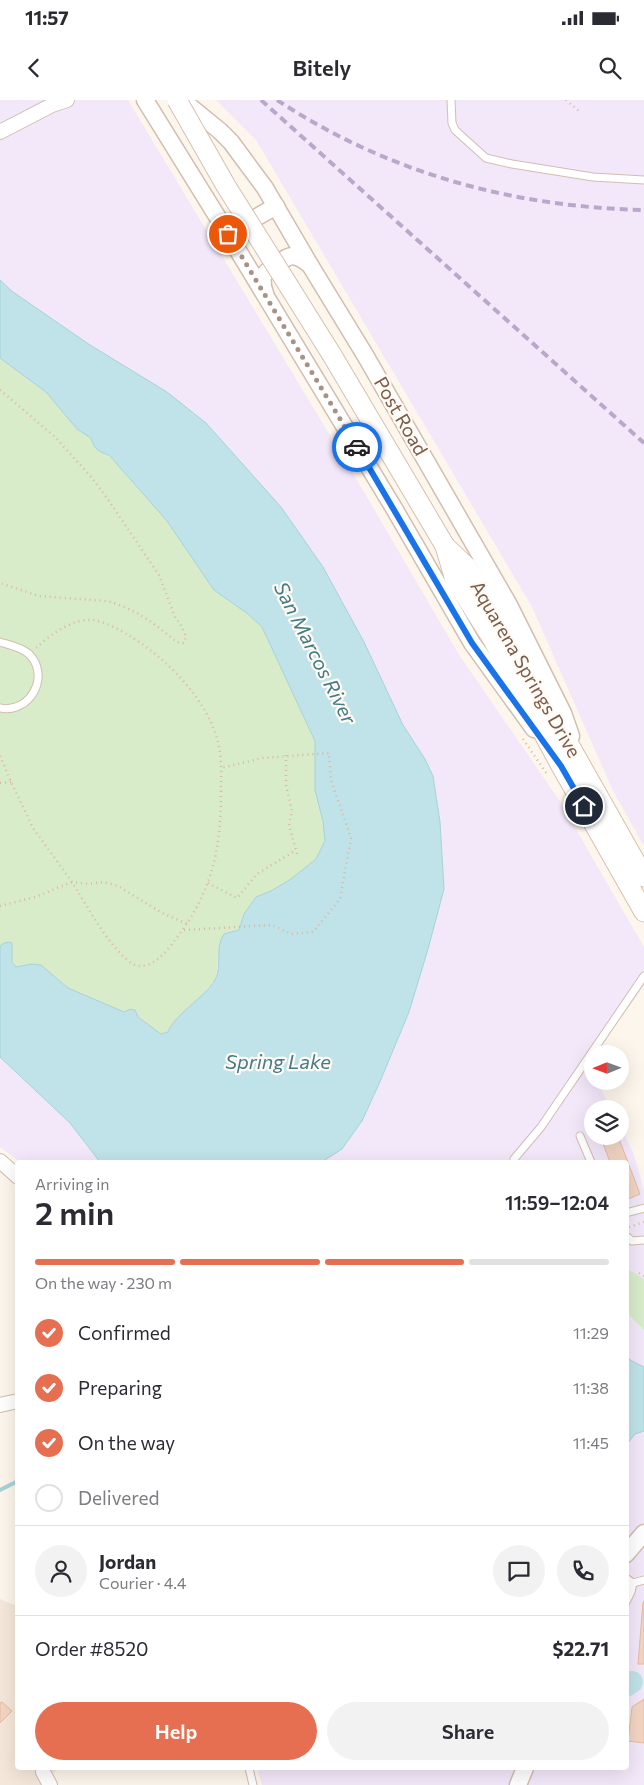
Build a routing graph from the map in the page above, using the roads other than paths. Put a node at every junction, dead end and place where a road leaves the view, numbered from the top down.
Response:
1 (67, 100) edge
2 (145, 100) edge
3 (177, 100) edge
4 (182, 100) edge
5 (451, 100) edge
6 (54, 102) edge
7 (0, 132) edge
8 (644, 180) edge
9 (276, 206) junction
10 (228, 234) junction
11 (310, 265) junction
12 (265, 295) junction
13 (445, 546) junction
14 (0, 642) edge
15 (0, 708) edge
16 (579, 760) junction
17 (561, 766) junction
18 (644, 877) edge
19 (644, 912) edge
20 (644, 976) edge
21 (580, 1136) dead end
22 (514, 1159) dead end
23 (590, 1160) edge
24 (0, 1161) edge
25 (15, 1174) edge
26 (644, 1208) edge
27 (629, 1212) edge
28 (629, 1238) edge
29 (641, 1241) edge
30 (15, 1402) edge
31 (0, 1405) edge
32 (644, 1533) edge
33 (629, 1550) edge
34 (644, 1580) edge
35 (629, 1581) edge
36 (633, 1584) junction
37 (629, 1596) edge
38 (249, 1770) edge
39 (524, 1770) edge
40 (43, 1772) dead end
41 (50, 1785) edge
42 (253, 1785) edge
43 (518, 1785) edge

1 - 6 street
2 - 10 street
3 - 13 main road, Aquarena Springs Drive, bridge
4 - 9 street, Post Road
5 - 8 lane
6 - 7 street
9 - 10 street
9 - 11 street, Post Road
10 - 12 street
11 - 12 street
11 - 16 street, Post Road
12 - 17 street
13 - 16 main road, Aquarena Springs Drive
13 - 17 main road, Aquarena Springs Drive
14 - 15 lane
16 - 18 main road, Aquarena Springs Drive
17 - 19 main road, Aquarena Springs Drive
20 - 22 lane
21 - 23 lane
24 - 25 street
26 - 27 lane
28 - 29 lane
30 - 31 street
32 - 33 street
34 - 36 lane
35 - 36 lane
36 - 37 lane
38 - 42 lane
39 - 43 street
40 - 41 street

